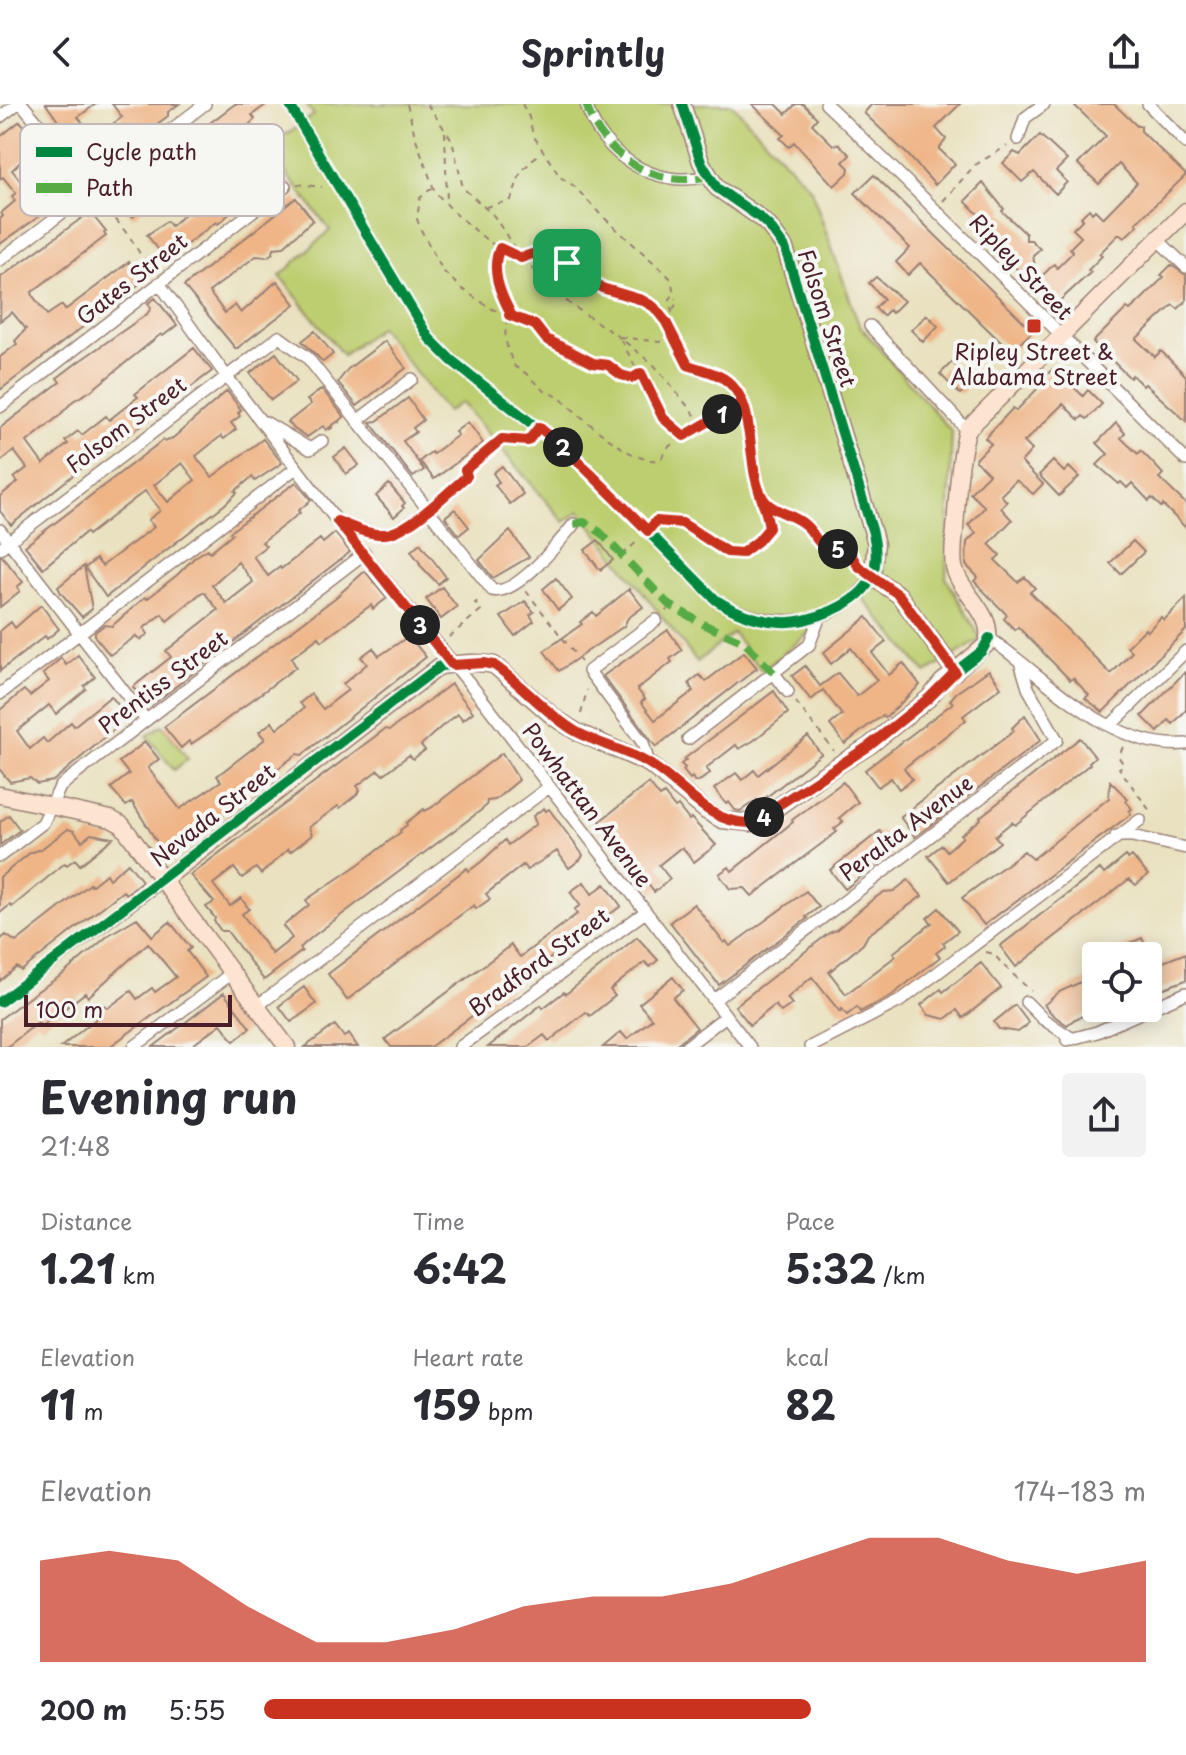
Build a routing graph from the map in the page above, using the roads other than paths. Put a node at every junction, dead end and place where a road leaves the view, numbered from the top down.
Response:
1 (19, 104) edge
2 (205, 104) edge
3 (289, 104) edge
4 (586, 104) edge
5 (682, 104) edge
6 (826, 104) edge
7 (1044, 104) edge
8 (1148, 104) edge
9 (0, 117) edge
10 (36, 124) edge
11 (179, 124) edge
12 (1018, 139) road end
13 (1186, 143) edge
14 (708, 176) junction
15 (1186, 211) edge
16 (58, 216) edge
17 (246, 216) edge
18 (1157, 239) junction
19 (0, 260) edge
20 (1186, 267) edge
21 (159, 283) junction
22 (870, 326) dead end
23 (1061, 336) junction
24 (227, 377) junction
25 (412, 379) dead end
26 (0, 407) edge
27 (257, 417) junction
28 (354, 417) junction
29 (967, 430) junction
30 (322, 441) road end
31 (1186, 460) edge
32 (296, 468) junction
33 (467, 476) road end
34 (427, 509) junction
35 (337, 521) junction
36 (574, 524) dead end
37 (0, 530) edge
38 (4, 545) edge
39 (365, 553) junction
40 (872, 577) junction
41 (820, 616) junction
42 (656, 620) dead end
43 (80, 633) junction
44 (989, 638) junction
45 (1186, 651) edge
46 (452, 665) junction
47 (1021, 665) junction
48 (955, 672) junction
49 (774, 673) junction
50 (788, 692) road end
51 (0, 694) edge
52 (146, 720) junction
53 (1111, 725) junction
54 (688, 739) dead end
55 (1183, 744) edge
56 (649, 764) junction
57 (549, 787) junction
58 (0, 795) edge
59 (52, 806) junction
60 (1138, 820) road end
61 (1116, 836) junction
62 (1186, 848) edge
63 (0, 856) edge
64 (163, 880) junction
65 (644, 913) junction
66 (232, 973) junction
67 (1186, 993) edge
68 (714, 1000) junction
69 (0, 1002) edge
70 (1026, 1002) road end
71 (257, 1006) junction
72 (726, 1016) junction
73 (134, 1047) edge
74 (287, 1047) edge
75 (460, 1047) edge
76 (686, 1047) edge
77 (750, 1047) edge
78 (810, 1047) edge

1 - 9 street
1 - 10 street
2 - 11 street
3 - 41 street
4 - 14 street
5 - 14 street, Folsom Street
6 - 23 street, Ripley Street
7 - 12 street
8 - 13 street
14 - 40 street, Folsom Street
15 - 18 street
16 - 19 street
17 - 21 street, Gates Street
18 - 20 street
18 - 23 street
21 - 24 street, Powhattan Avenue
21 - 26 street, Gates Street
22 - 29 street
23 - 29 street
23 - 31 street, Ripley Street
24 - 27 street, Powhattan Avenue
24 - 28 street, Folsom Street
24 - 38 street, Folsom Street
25 - 28 street
27 - 30 street
27 - 32 street, Powhattan Avenue
28 - 34 street
29 - 44 street
32 - 35 street, Powhattan Avenue
32 - 43 street
33 - 34 street
34 - 35 street
34 - 36 street
35 - 39 street, Powhattan Avenue
37 - 38 street
38 - 43 street
39 - 46 street, Powhattan Avenue
39 - 52 street, Prentiss Street
40 - 41 street
40 - 48 street
41 - 49 street
42 - 56 street
43 - 51 street
43 - 52 street
44 - 47 street
44 - 48 street
45 - 53 street
46 - 56 street
46 - 57 street, Powhattan Avenue
46 - 64 street, Nevada Street
47 - 53 street
47 - 68 street, Peralta Avenue
48 - 56 street
49 - 50 street
49 - 54 street
52 - 59 street, Prentiss Street
53 - 55 street
57 - 65 street, Powhattan Avenue
57 - 71 street
58 - 59 street
59 - 63 street, Prentiss Street
59 - 64 street
60 - 61 street
61 - 62 street
61 - 78 street
64 - 66 street
64 - 69 street, Nevada Street
65 - 68 street, Powhattan Avenue
65 - 75 street, Bradford Street
66 - 71 street
66 - 73 street
67 - 70 street
68 - 72 street, Powhattan Avenue
71 - 74 street
72 - 76 street
72 - 77 street, Powhattan Avenue

